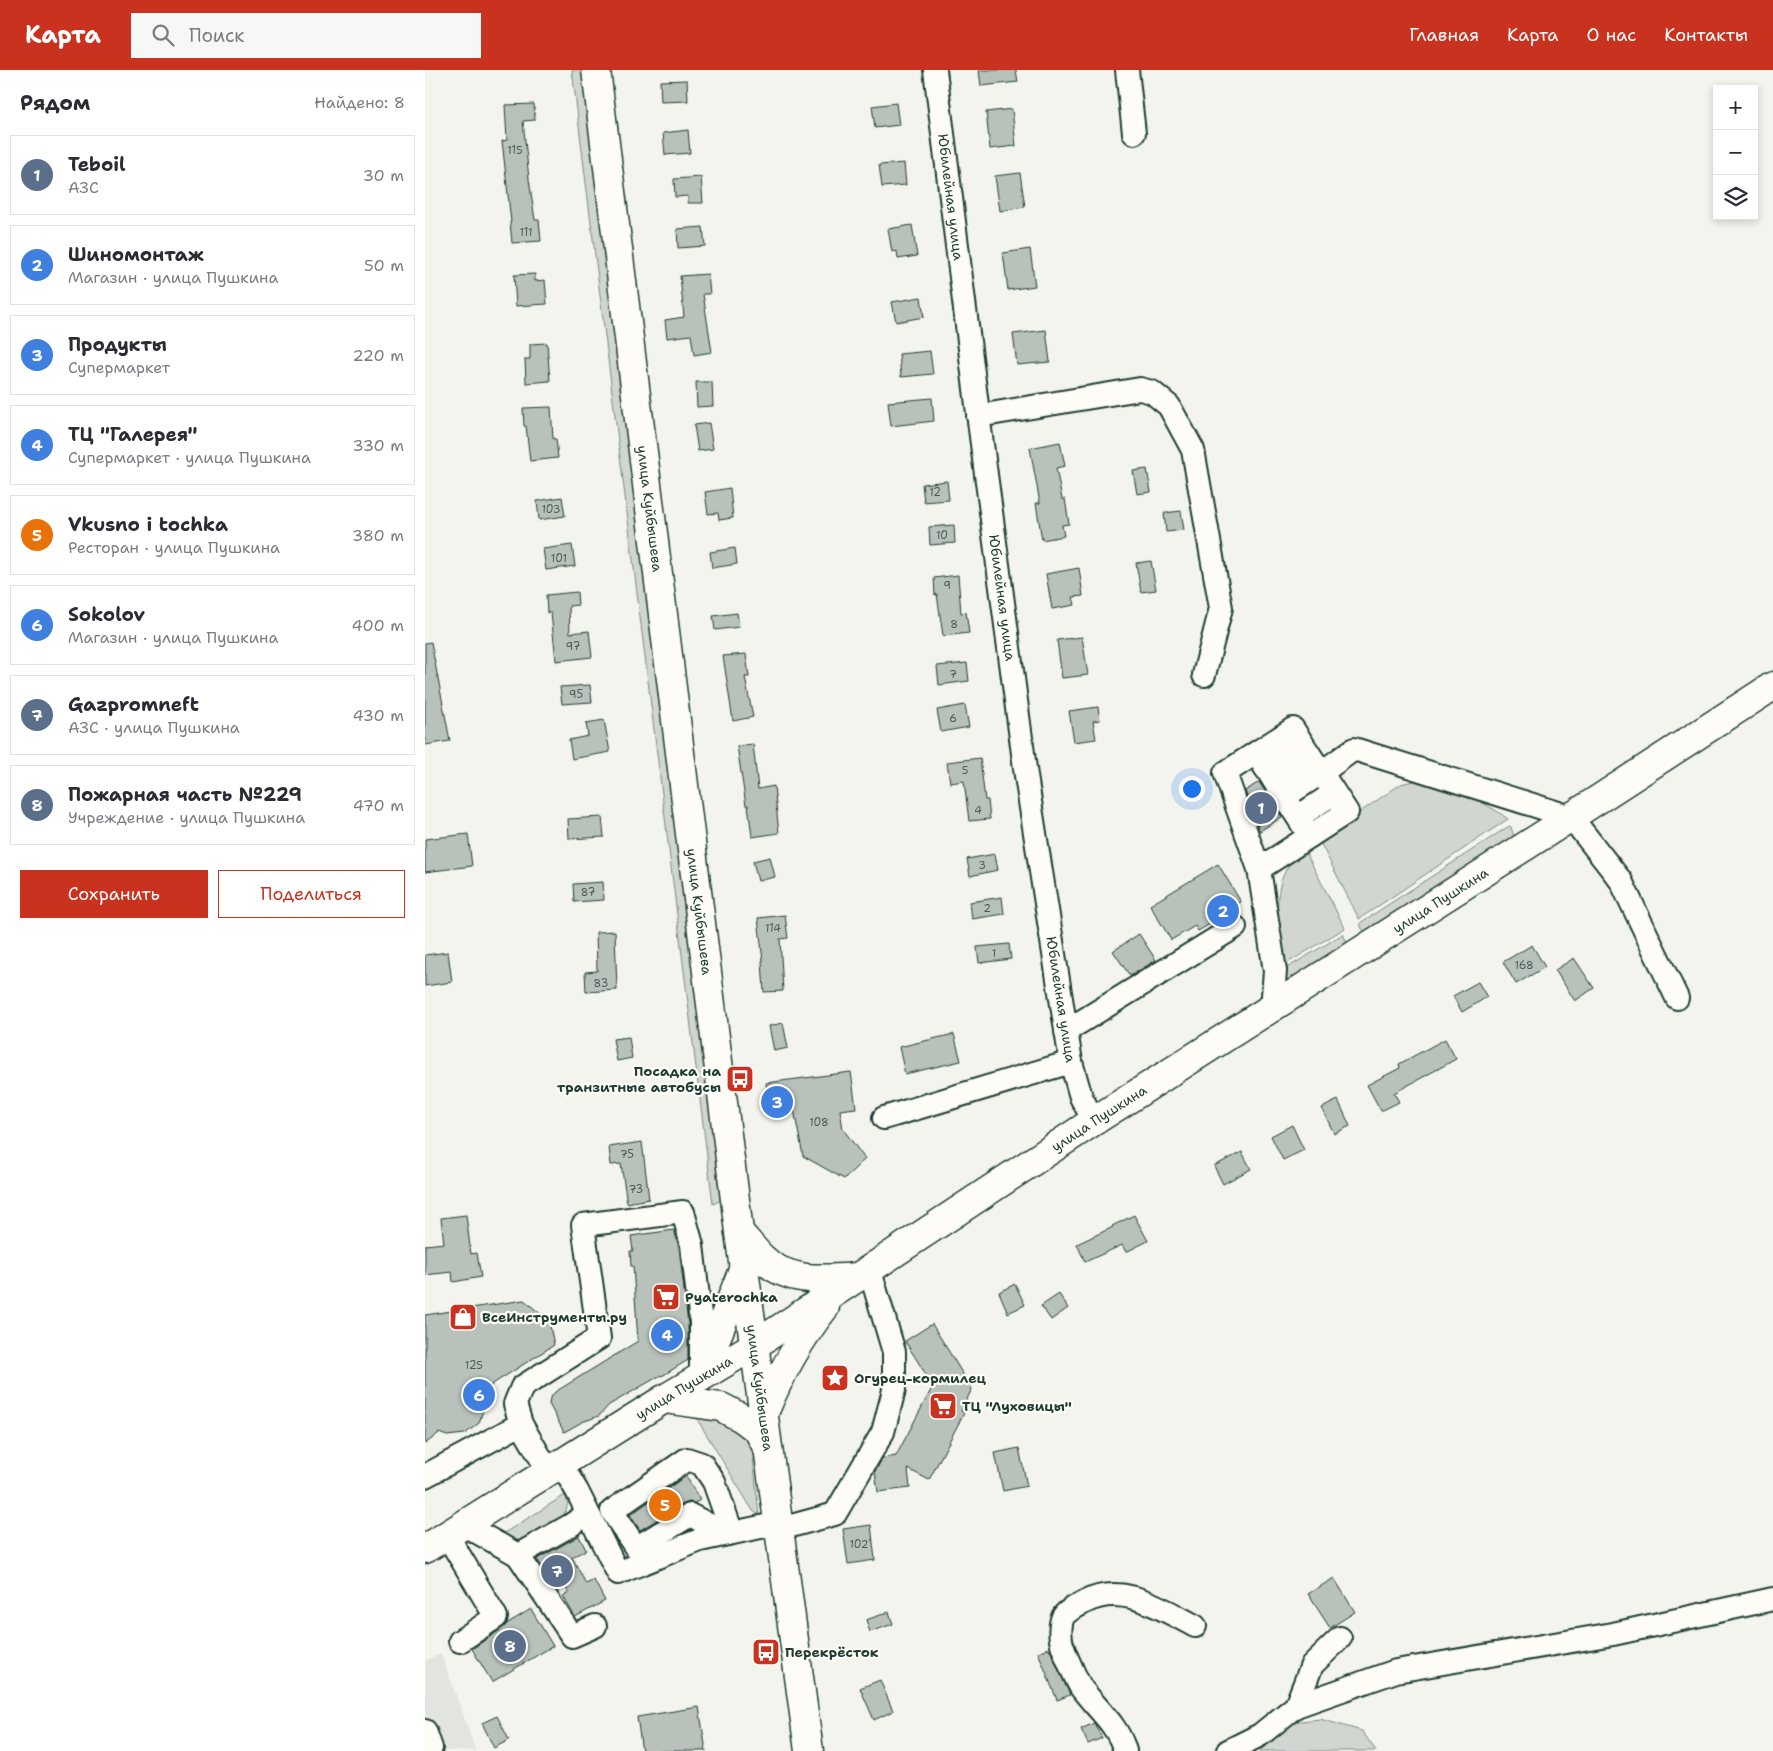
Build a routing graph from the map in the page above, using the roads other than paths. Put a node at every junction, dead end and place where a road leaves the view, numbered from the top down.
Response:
1 (596, 70) edge
2 (935, 70) edge
3 (1127, 70) edge
4 (1134, 133) dead end
5 (978, 416) junction
6 (1204, 675) dead end
7 (1773, 686) edge
8 (1312, 758) junction
9 (1270, 774) junction
10 (1335, 793) junction
11 (1297, 817) junction
12 (1571, 817) junction
13 (1310, 836) junction
14 (1259, 869) junction
15 (1235, 927) dead end
16 (1677, 998) dead end
17 (1272, 1008) junction
18 (1066, 1031) junction
19 (1071, 1062) junction
20 (884, 1118) dead end
21 (1094, 1121) junction
22 (739, 1232) junction
23 (744, 1268) junction
24 (866, 1274) junction
25 (835, 1294) junction
26 (755, 1346) junction
27 (701, 1377) junction
28 (664, 1400) junction
29 (764, 1413) junction
30 (521, 1424) junction
31 (768, 1449) junction
32 (555, 1468) junction
33 (425, 1476) edge
34 (587, 1514) junction
35 (780, 1526) junction
36 (730, 1533) junction
37 (445, 1537) edge
38 (517, 1555) junction
39 (1773, 1599) edge
40 (595, 1626) dead end
41 (1195, 1626) dead end
42 (1340, 1638) dead end
43 (460, 1641) dead end
44 (1296, 1706) junction
45 (809, 1751) edge
46 (1125, 1751) edge
47 (1228, 1751) edge

1 - 22 main road, улица Куйбышева
2 - 5 street, Юбилейная улица
3 - 4 street
5 - 6 street
5 - 18 street, Юбилейная улица
7 - 12 main road, улица Пушкина
8 - 9 street
8 - 9 street
8 - 10 street
8 - 12 street
9 - 11 street
9 - 14 street
10 - 11 street
10 - 13 street
11 - 13 street
12 - 16 street
12 - 17 main road, улица Пушкина
13 - 14 street
14 - 17 street
15 - 18 street
17 - 21 main road, улица Пушкина
18 - 19 street, Юбилейная улица
19 - 20 street
19 - 21 street, Юбилейная улица
21 - 24 main road, улица Пушкина
22 - 23 main road, улица Куйбышева
22 - 24 main road
23 - 26 main road, улица Куйбышева
23 - 27 main road
24 - 25 main road, улица Пушкина
24 - 35 street
25 - 26 main road, улица Пушкина
25 - 29 main road
26 - 27 main road, улица Пушкина
26 - 29 main road, улица Куйбышева
27 - 28 main road, улица Пушкина
27 - 30 street
28 - 31 main road
28 - 32 main road, улица Пушкина
29 - 31 main road, улица Куйбышева
30 - 32 street
30 - 33 street
31 - 35 main road, улица Куйбышева
32 - 34 street
32 - 37 main road, улица Пушкина
34 - 36 street
34 - 38 street
35 - 36 street
35 - 45 main road, улица Куйбышева
36 - 36 street
37 - 38 street
37 - 43 street
38 - 40 street
39 - 44 street
41 - 46 street
42 - 44 street
44 - 47 street

